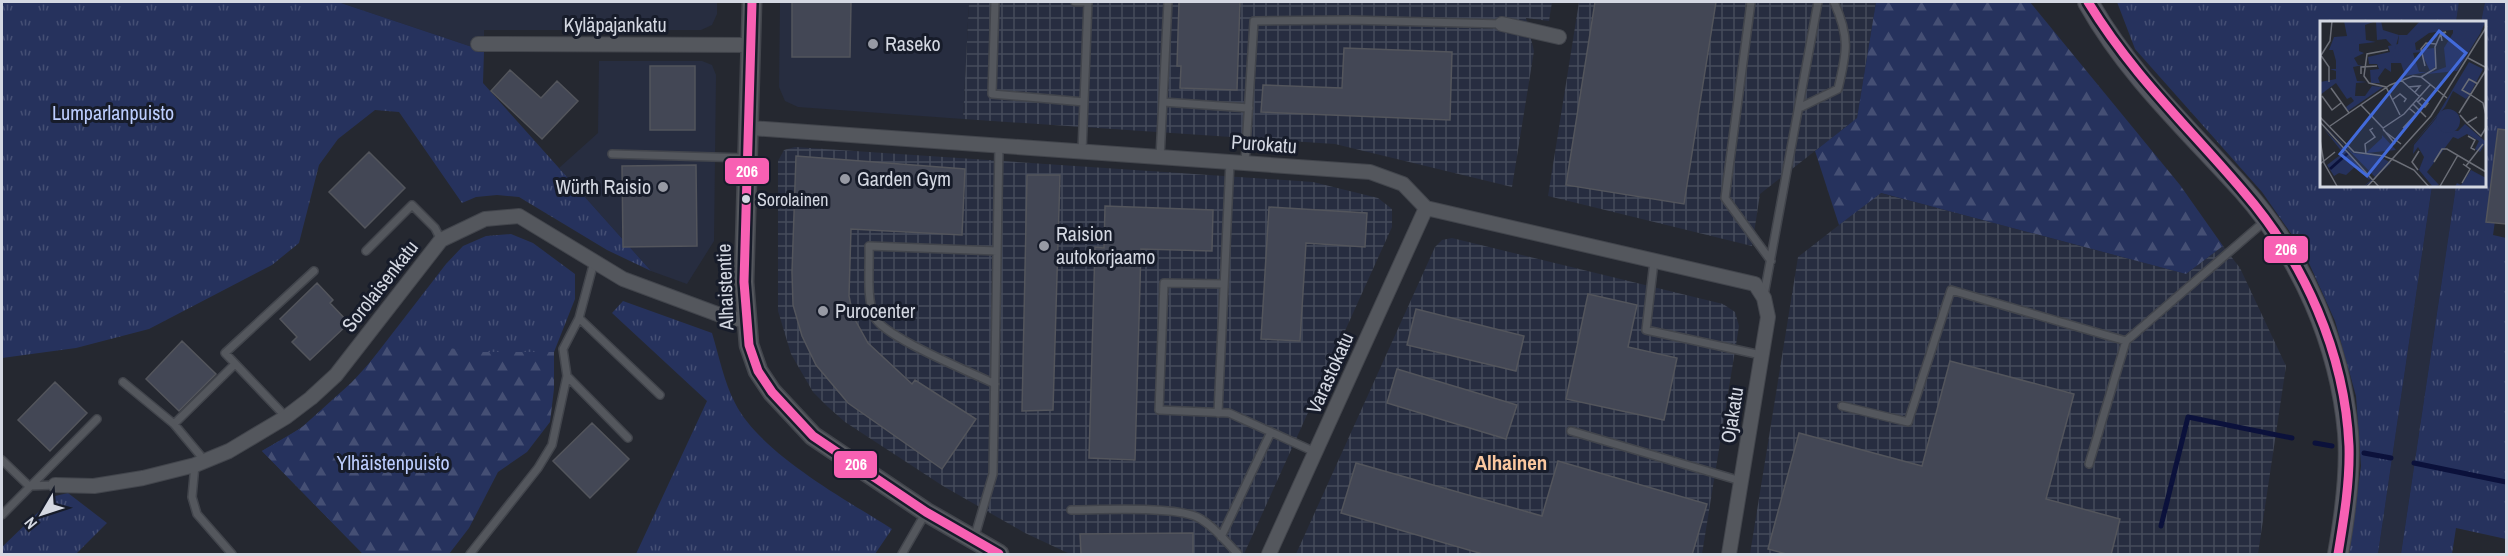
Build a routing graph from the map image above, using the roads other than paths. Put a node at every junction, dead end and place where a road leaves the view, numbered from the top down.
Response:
1 (752, 2) edge
2 (995, 2) edge
3 (1075, 2) edge
4 (1168, 2) edge
5 (1751, 2) edge
6 (1818, 2) edge
7 (1834, 2) edge
8 (2088, 2) edge
9 (1502, 24) joint
10 (1559, 37) dead end
11 (478, 44) dead end
12 (751, 45) junction
13 (1084, 102) junction
14 (1163, 102) junction
15 (1249, 108) junction
16 (1799, 108) junction
17 (750, 128) junction
18 (999, 146) junction
19 (1082, 151) junction
20 (612, 154) dead end
21 (1160, 157) junction
22 (748, 159) junction
23 (1230, 162) junction
24 (1245, 163) junction
25 (1426, 208) junction
26 (2267, 220) junction
27 (441, 240) junction
28 (366, 251) dead end
29 (997, 251) junction
30 (1654, 261) junction
31 (1771, 261) junction
32 (594, 262) junction
33 (314, 271) dead end
34 (1224, 284) junction
35 (1764, 298) junction
36 (579, 318) junction
37 (746, 321) junction
38 (2126, 341) junction
39 (1761, 355) junction
40 (235, 364) junction
41 (567, 376) junction
42 (123, 382) dead end
43 (995, 384) junction
44 (660, 395) dead end
45 (1842, 406) dead end
46 (1218, 413) junction
47 (286, 417) junction
48 (97, 419) dead end
49 (174, 424) junction
50 (1570, 431) dead end
51 (1271, 432) junction
52 (628, 438) dead end
53 (1316, 452) junction
54 (2, 460) edge
55 (200, 463) junction
56 (2089, 464) dead end
57 (1741, 481) junction
58 (55, 485) joint
59 (29, 486) junction
60 (1071, 510) dead end
61 (926, 512) junction
62 (2, 515) edge
63 (1221, 537) junction
64 (985, 549) edge
65 (232, 555) edge
66 (470, 555) edge
67 (902, 555) edge
68 (1238, 555) edge
69 (1269, 555) edge
70 (1729, 555) edge
71 (2338, 555) edge

1 - 12 street, Alhaistentie
2 - 13 lane
3 - 13 lane
4 - 14 lane
5 - 31 lane
6 - 16 lane
7 - 16 lane
8 - 26 main road
9 - 10 street
9 - 15 lane
11 - 12 street, Kyläpajankatu
12 - 17 street, Alhaistentie
13 - 19 lane
14 - 15 lane
14 - 21 lane
15 - 24 lane
16 - 31 lane
17 - 18 street, Purokatu
17 - 22 street, Alhaistentie
18 - 19 street, Purokatu
18 - 29 lane
19 - 21 street, Purokatu
20 - 22 lane
21 - 23 street, Purokatu
22 - 37 street, Alhaistentie
23 - 24 street, Purokatu
23 - 34 lane
24 - 25 street, Purokatu
25 - 30 street
25 - 53 street, Varastokatu
26 - 38 lane
26 - 71 main road
27 - 28 lane
27 - 32 street, Sorolaisenkatu
27 - 47 street, Sorolaisenkatu
29 - 43 lane
29 - 43 lane
30 - 35 street, Ojakatu
30 - 39 lane
31 - 35 lane
32 - 36 lane
32 - 37 street, Sorolaisenkatu
33 - 40 lane
34 - 46 lane
34 - 46 lane
35 - 39 street, Ojakatu
36 - 41 lane
36 - 44 lane
37 - 61 street, Alhaistentie
38 - 45 lane
38 - 56 lane
39 - 57 street, Ojakatu
40 - 47 lane
40 - 49 lane
41 - 52 lane
41 - 66 lane
42 - 49 lane
43 - 64 lane
46 - 51 lane
47 - 55 street, Sorolaisenkatu
48 - 59 lane
49 - 55 lane
50 - 57 lane
51 - 53 lane
51 - 63 lane
53 - 69 street, Varastokatu
54 - 59 lane
55 - 58 street, Sorolaisenkatu
55 - 65 lane
57 - 70 street, Ojakatu
58 - 59 lane
59 - 62 lane
60 - 63 lane
61 - 64 street, Alhaistentie
61 - 67 lane
63 - 68 lane

